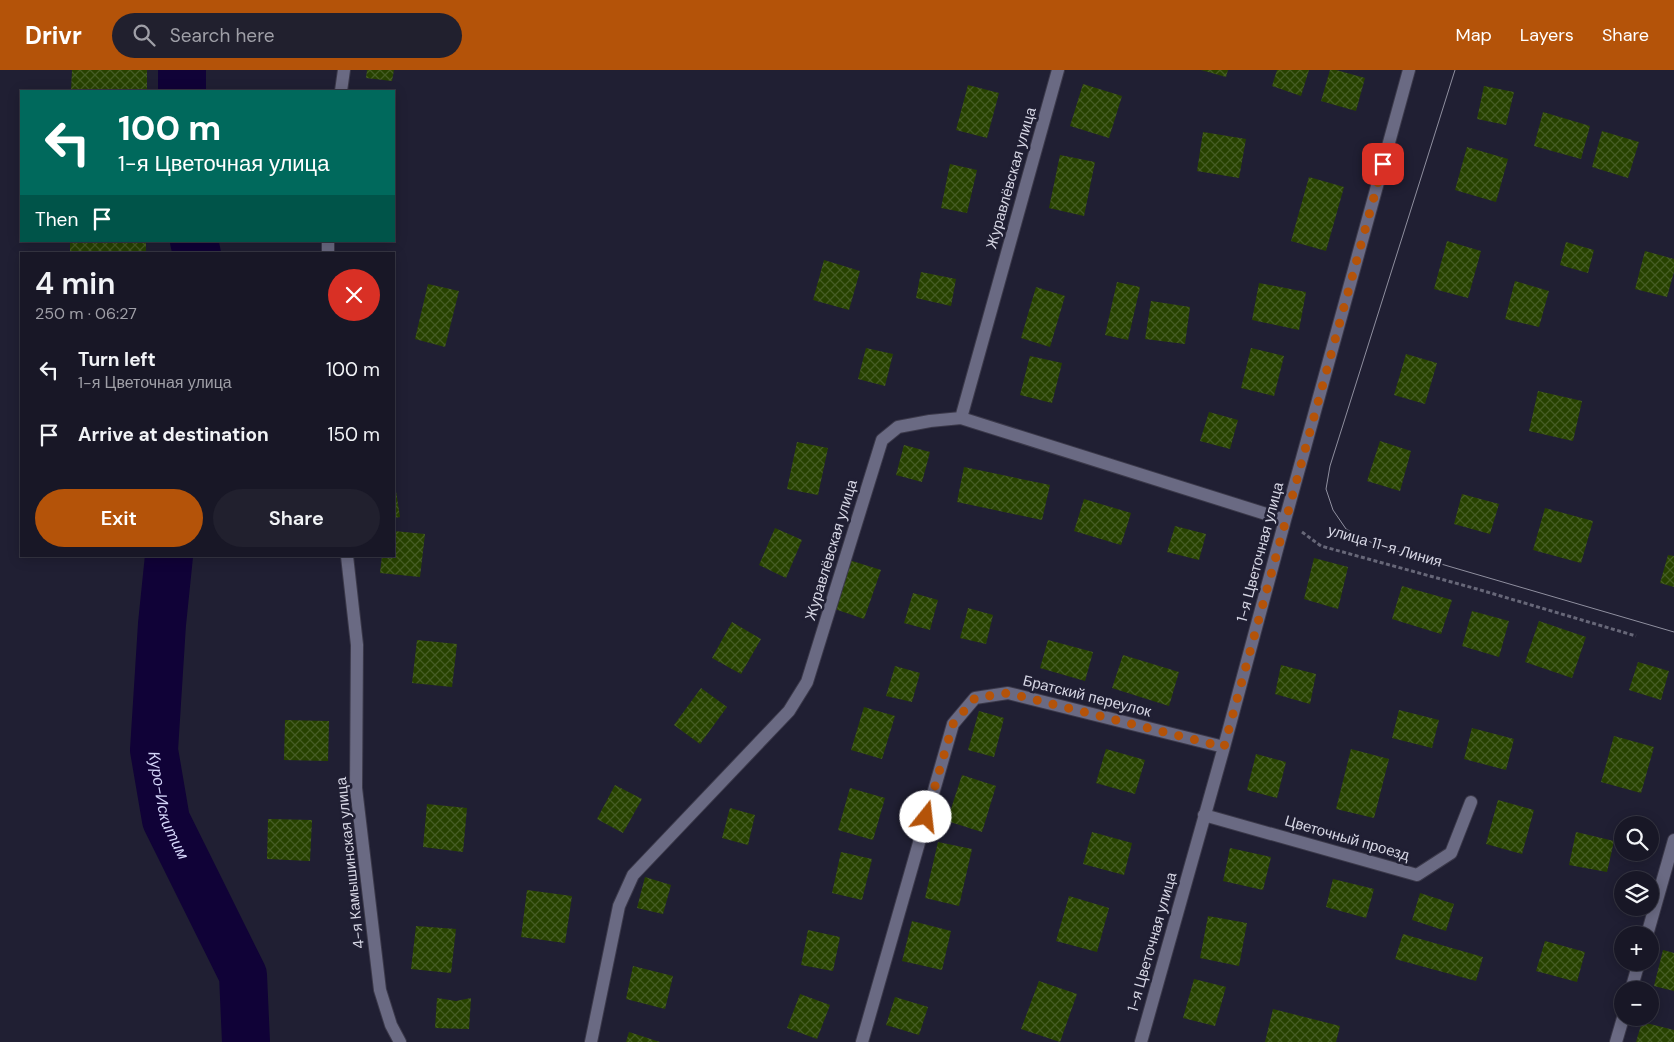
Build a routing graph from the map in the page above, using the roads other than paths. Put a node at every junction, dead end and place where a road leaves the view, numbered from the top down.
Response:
1 (344, 70) edge
2 (1058, 70) edge
3 (1409, 70) edge
4 (341, 90) edge
5 (961, 418) junction
6 (1285, 520) junction
7 (347, 557) edge
8 (1224, 747) junction
9 (1471, 802) dead end
10 (1204, 815) junction
11 (1674, 840) edge
12 (1650, 926) edge
13 (1621, 1026) edge
14 (400, 1042) edge
15 (591, 1042) edge
16 (862, 1042) edge
17 (1141, 1042) edge
18 (1616, 1042) edge

1 - 4 lane
2 - 5 lane, Журавлёвская улица
3 - 6 lane, 1-я Цветочная улица
5 - 6 lane
5 - 15 lane, Журавлёвская улица
6 - 8 lane, 1-я Цветочная улица
7 - 14 lane, 4-я Камышинская улица
8 - 10 lane, 1-я Цветочная улица
8 - 16 lane, Братский переулок
9 - 10 lane, Цветочный проезд
10 - 17 lane, 1-я Цветочная улица
11 - 12 lane
13 - 18 lane

